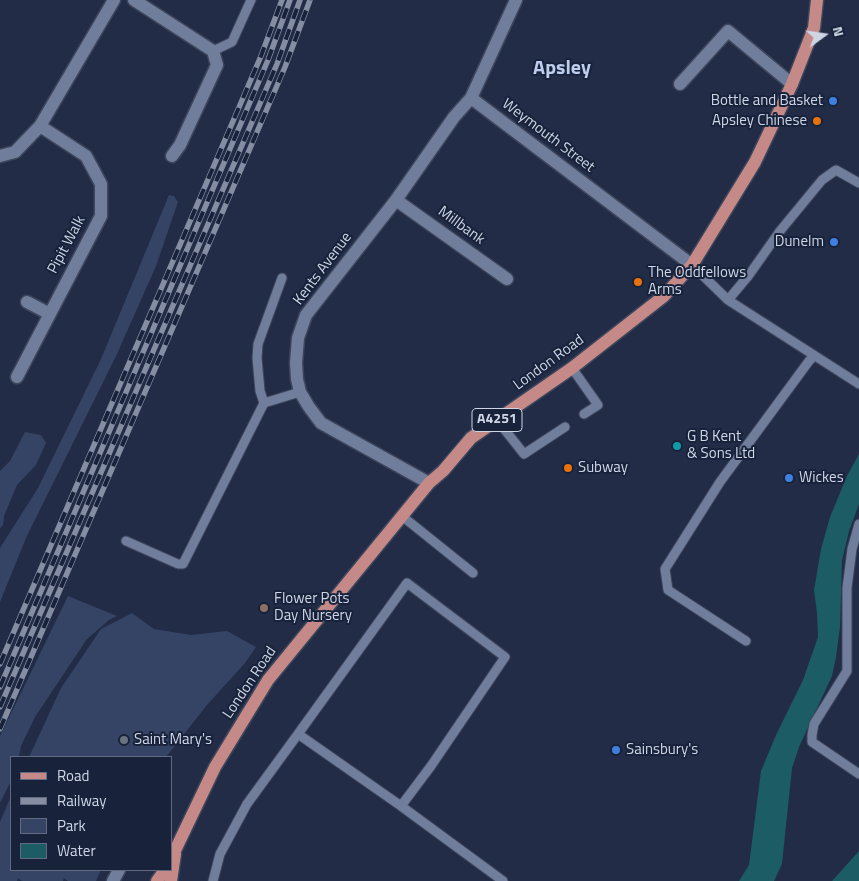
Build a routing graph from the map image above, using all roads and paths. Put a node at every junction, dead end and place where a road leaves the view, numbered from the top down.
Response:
1 (114, 0) edge
2 (134, 0) edge
3 (251, 0) edge
4 (516, 0) edge
5 (817, 0) edge
6 (213, 51) junction
7 (680, 84) dead end
8 (792, 84) junction
9 (471, 98) junction
10 (40, 126) junction
11 (0, 156) edge
12 (172, 156) dead end
13 (859, 183) edge
14 (396, 200) junction
15 (692, 265) junction
16 (282, 278) dead end
17 (507, 279) dead end
18 (728, 300) junction
19 (27, 302) dead end
20 (50, 314) junction
21 (814, 356) junction
22 (572, 368) junction
23 (16, 377) dead end
24 (859, 384) edge
25 (300, 392) junction
26 (264, 403) junction
27 (584, 414) dead end
28 (497, 420) junction
29 (565, 427) dead end
30 (429, 483) junction
31 (402, 516) junction
32 (859, 524) edge
33 (126, 541) dead end
34 (473, 573) dead end
35 (746, 641) dead end
36 (298, 734) junction
37 (859, 774) edge
38 (401, 806) junction
39 (173, 857) edge
40 (213, 881) edge
41 (503, 881) edge

1 - 10 street
2 - 6 street
3 - 6 lane
4 - 9 street
5 - 8 main road, London Road / A4251
6 - 12 street
7 - 8 street
8 - 15 main road, London Road / A4251
9 - 14 street, Kents Avenue
9 - 15 street, Weymouth Street
10 - 11 street
10 - 20 street, Pipit Walk
13 - 18 lane
14 - 17 street, Millbank
14 - 25 street, Kents Avenue
15 - 18 lane
15 - 22 main road, London Road / A4251
16 - 26 lane
18 - 21 lane
19 - 20 street
20 - 23 street, Pipit Walk
21 - 24 lane
21 - 35 lane
22 - 27 lane
22 - 28 main road, London Road / A4251
25 - 26 lane
25 - 30 street, Kents Avenue
26 - 33 lane
28 - 29 lane
28 - 30 main road, London Road / A4251
30 - 31 main road, London Road / A4251
31 - 34 lane
31 - 39 main road, London Road / A4251
32 - 37 lane
36 - 38 lane
36 - 38 lane
36 - 40 lane
38 - 41 lane

